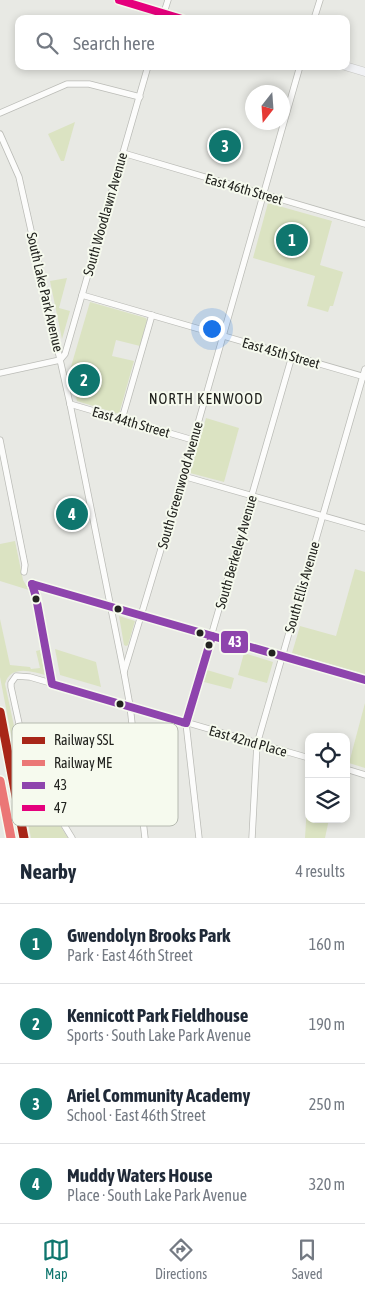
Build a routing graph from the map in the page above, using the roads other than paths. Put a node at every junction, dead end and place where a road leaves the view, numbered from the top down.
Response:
1 (119, 0) edge
2 (168, 0) edge
3 (320, 0) edge
4 (160, 15) edge
5 (163, 15) edge
6 (315, 15) edge
7 (350, 68) edge
8 (147, 70) edge
9 (299, 70) edge
10 (365, 72) edge
11 (140, 96) junction
12 (0, 113) edge
13 (0, 134) edge
14 (123, 153) junction
15 (264, 194) junction
16 (365, 224) edge
17 (82, 295) junction
18 (152, 315) junction
19 (222, 336) junction
20 (292, 356) junction
21 (60, 360) junction
22 (365, 369) edge
23 (0, 373) edge
24 (364, 377) edge
25 (70, 404) junction
26 (122, 419) junction
27 (0, 440) edge
28 (193, 440) junction
29 (183, 476) junction
30 (252, 496) junction
31 (323, 516) junction
32 (365, 528) edge
33 (24, 572) dead end
34 (111, 607) junction
35 (142, 616) junction
36 (212, 636) junction
37 (282, 656) junction
38 (124, 673) junction
39 (365, 680) edge
40 (52, 684) junction
41 (130, 706) junction
42 (20, 723) edge
43 (132, 723) edge
44 (186, 723) junction
45 (257, 744) junction
46 (305, 757) edge
47 (350, 770) edge
48 (365, 775) edge
49 (65, 826) edge
50 (72, 838) edge
51 (199, 838) edge
52 (252, 838) edge

1 - 4 main road
2 - 5 street
3 - 6 street
7 - 10 main road
8 - 11 street, South Woodlawn Avenue
9 - 15 street, South Greenwood Avenue
11 - 12 street
11 - 14 street, South Woodlawn Avenue
13 - 21 street, South Lake Park Avenue
14 - 15 street, East 46th Street
14 - 17 street, South Woodlawn Avenue
15 - 16 street, East 46th Street
15 - 19 street, South Greenwood Avenue
17 - 18 street, East 45th Street
17 - 21 street, South Woodlawn Avenue
18 - 19 street, East 45th Street
18 - 26 street
19 - 20 street, East 45th Street
19 - 28 street, South Greenwood Avenue
20 - 24 street, East 45th Street
20 - 30 street, South Berkeley Avenue
21 - 23 street
21 - 25 street, South Lake Park Avenue
22 - 24 street, South Ellis Avenue
24 - 31 street, South Ellis Avenue
25 - 26 street, East 44th Street
25 - 34 street, South Lake Park Avenue
26 - 28 street, East 44th Street
27 - 33 street
28 - 29 street, South Greenwood Avenue
29 - 30 street
29 - 35 street, South Greenwood Avenue
30 - 31 street
30 - 36 street, South Berkeley Avenue
31 - 32 street
31 - 37 street, South Ellis Avenue
34 - 35 street
34 - 38 street, South Lake Park Avenue
34 - 40 street
35 - 36 street
35 - 38 street, South Greenwood Avenue
36 - 37 street
36 - 44 street, South Berkeley Avenue
37 - 39 street
37 - 45 street, South Ellis Avenue
38 - 41 street, South Lake Park Avenue
40 - 41 street, East 42nd Place
40 - 42 street, East 42nd Place
41 - 43 street, South Lake Park Avenue
41 - 44 street, East 42nd Place
44 - 45 street, East 42nd Place
44 - 51 street, South Berkeley Avenue
45 - 46 street, East 42nd Place
45 - 52 street, South Ellis Avenue
47 - 48 street
49 - 50 street

